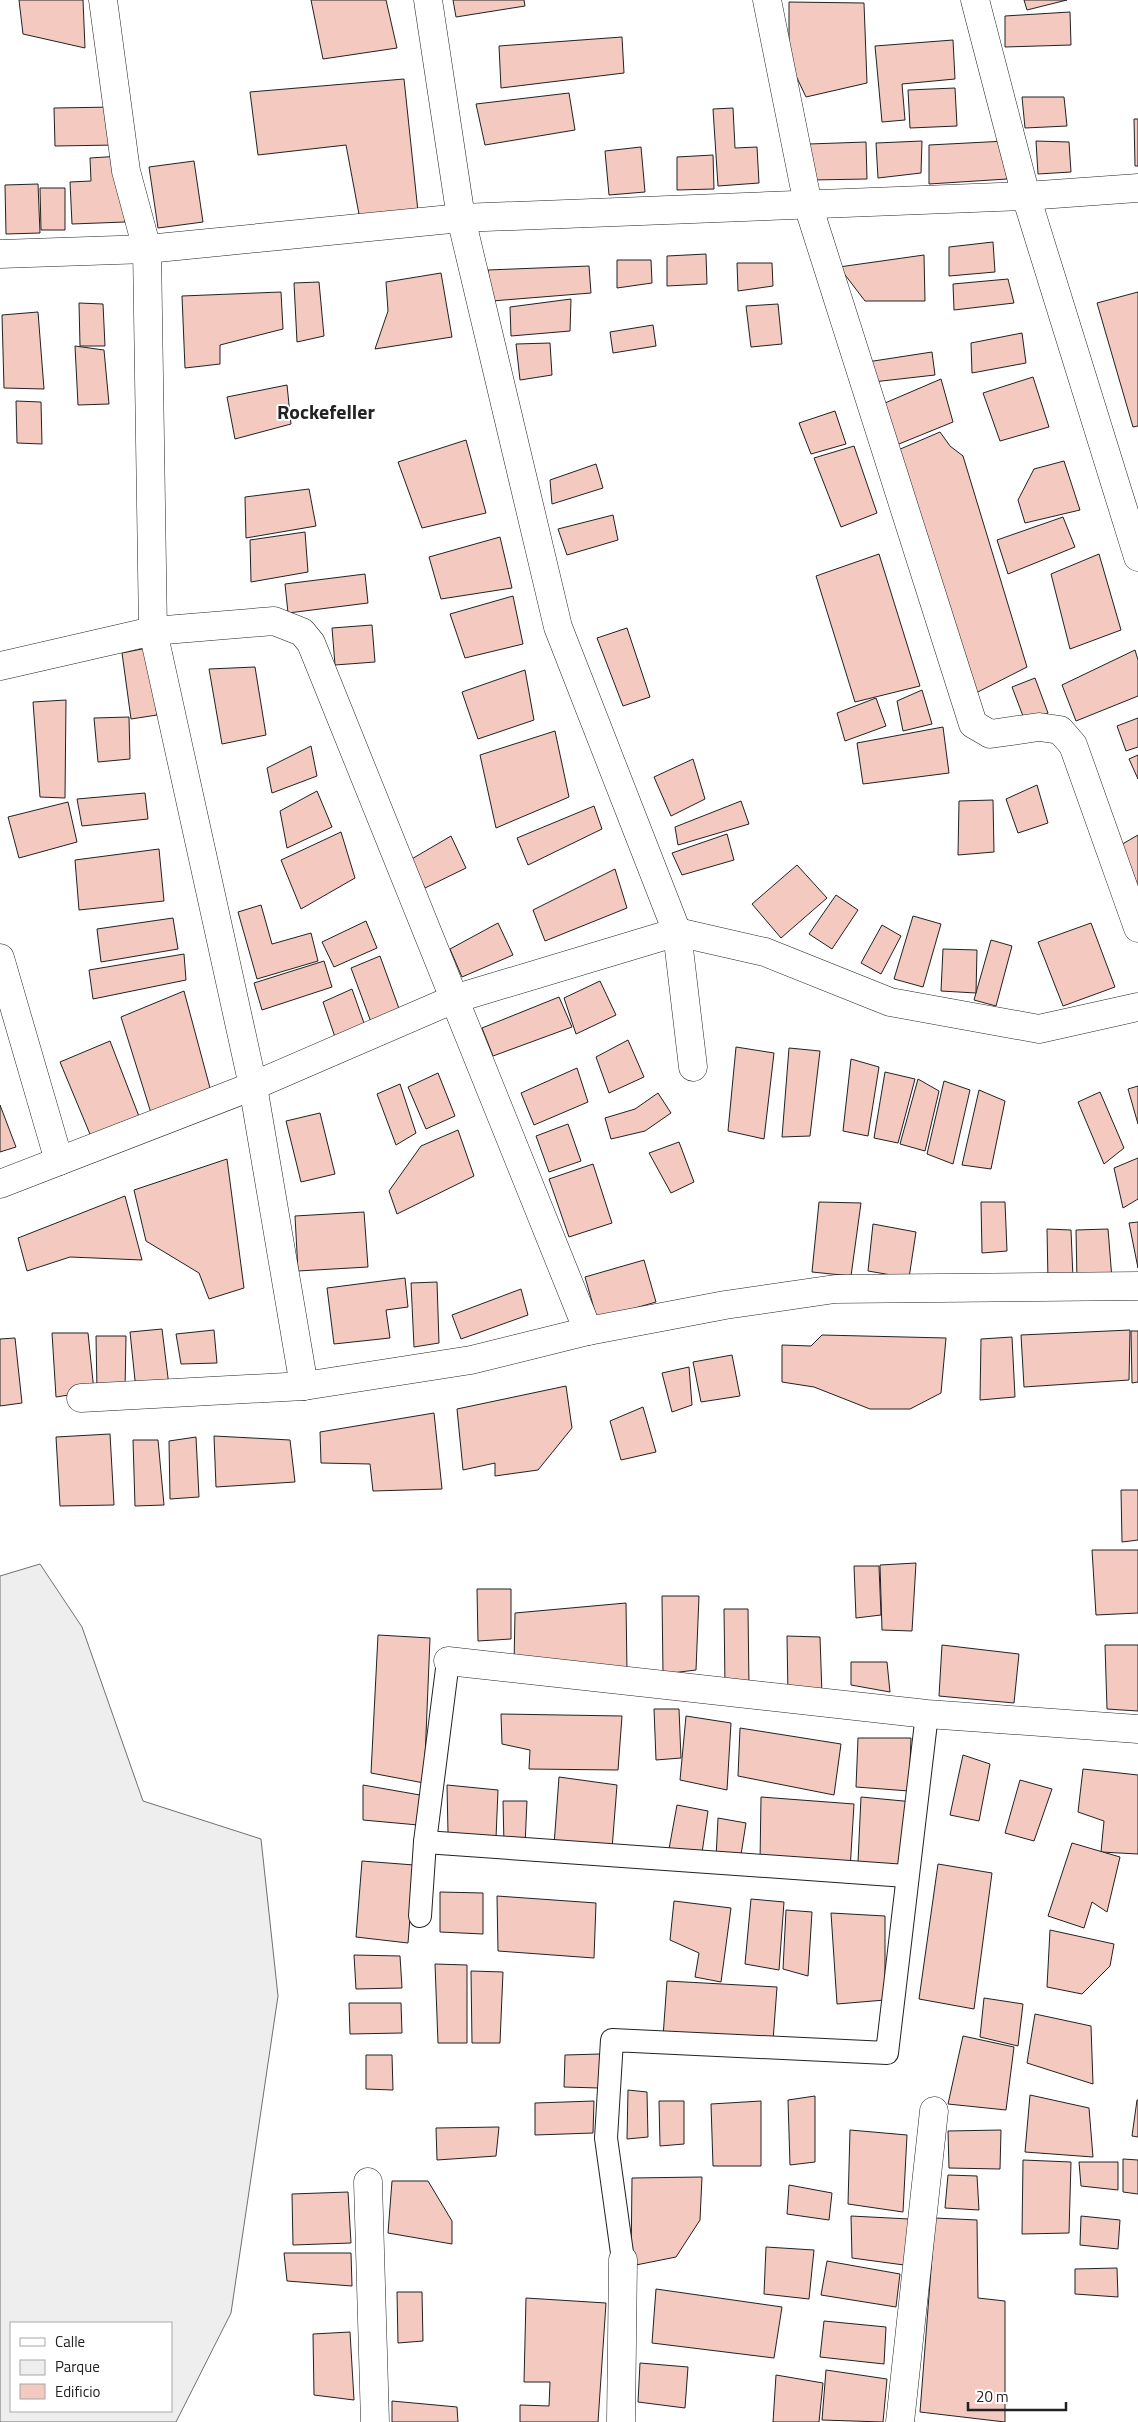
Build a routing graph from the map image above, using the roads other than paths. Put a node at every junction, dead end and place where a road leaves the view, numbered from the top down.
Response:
1 (103, 0) edge
2 (428, 0) edge
3 (767, 0) edge
4 (976, 0) edge
5 (1138, 188) edge
6 (1026, 196) junction
7 (808, 205) junction
8 (462, 218) junction
9 (147, 249) junction
10 (0, 254) edge
11 (1138, 557) edge
12 (153, 631) junction
13 (0, 666) edge
14 (1138, 928) edge
15 (677, 932) junction
16 (0, 958) edge
17 (454, 1000) junction
18 (1138, 1007) edge
19 (693, 1067) dead end
20 (253, 1086) junction
21 (59, 1161) junction
22 (0, 1184) edge
23 (1138, 1286) edge
24 (588, 1331) junction
25 (304, 1386) junction
26 (81, 1398) dead end
27 (448, 1660) joint
28 (927, 1714) junction
29 (1138, 1729) edge
30 (425, 1842) junction
31 (906, 1876) junction
32 (420, 1916) dead end
33 (934, 2111) dead end
34 (368, 2182) dead end
35 (623, 2260) joint
36 (375, 2422) edge
37 (621, 2422) edge
38 (900, 2422) edge

1 - 9 street
2 - 8 street
3 - 7 street
4 - 6 street
5 - 6 street
6 - 7 street
6 - 11 street
7 - 8 street
7 - 14 street
8 - 9 street
8 - 15 street
9 - 10 street
9 - 12 street
12 - 13 street
12 - 17 street
12 - 20 street
15 - 17 street
15 - 18 street
15 - 19 street
16 - 21 street
17 - 20 street
17 - 24 street
20 - 21 street
20 - 25 street
21 - 22 street
23 - 24 street
24 - 25 street
25 - 26 street
27 - 28 street
27 - 30 street
28 - 29 street
28 - 31 street
30 - 31 street
30 - 32 street
31 - 35 street
33 - 38 street
34 - 36 street
35 - 37 street

